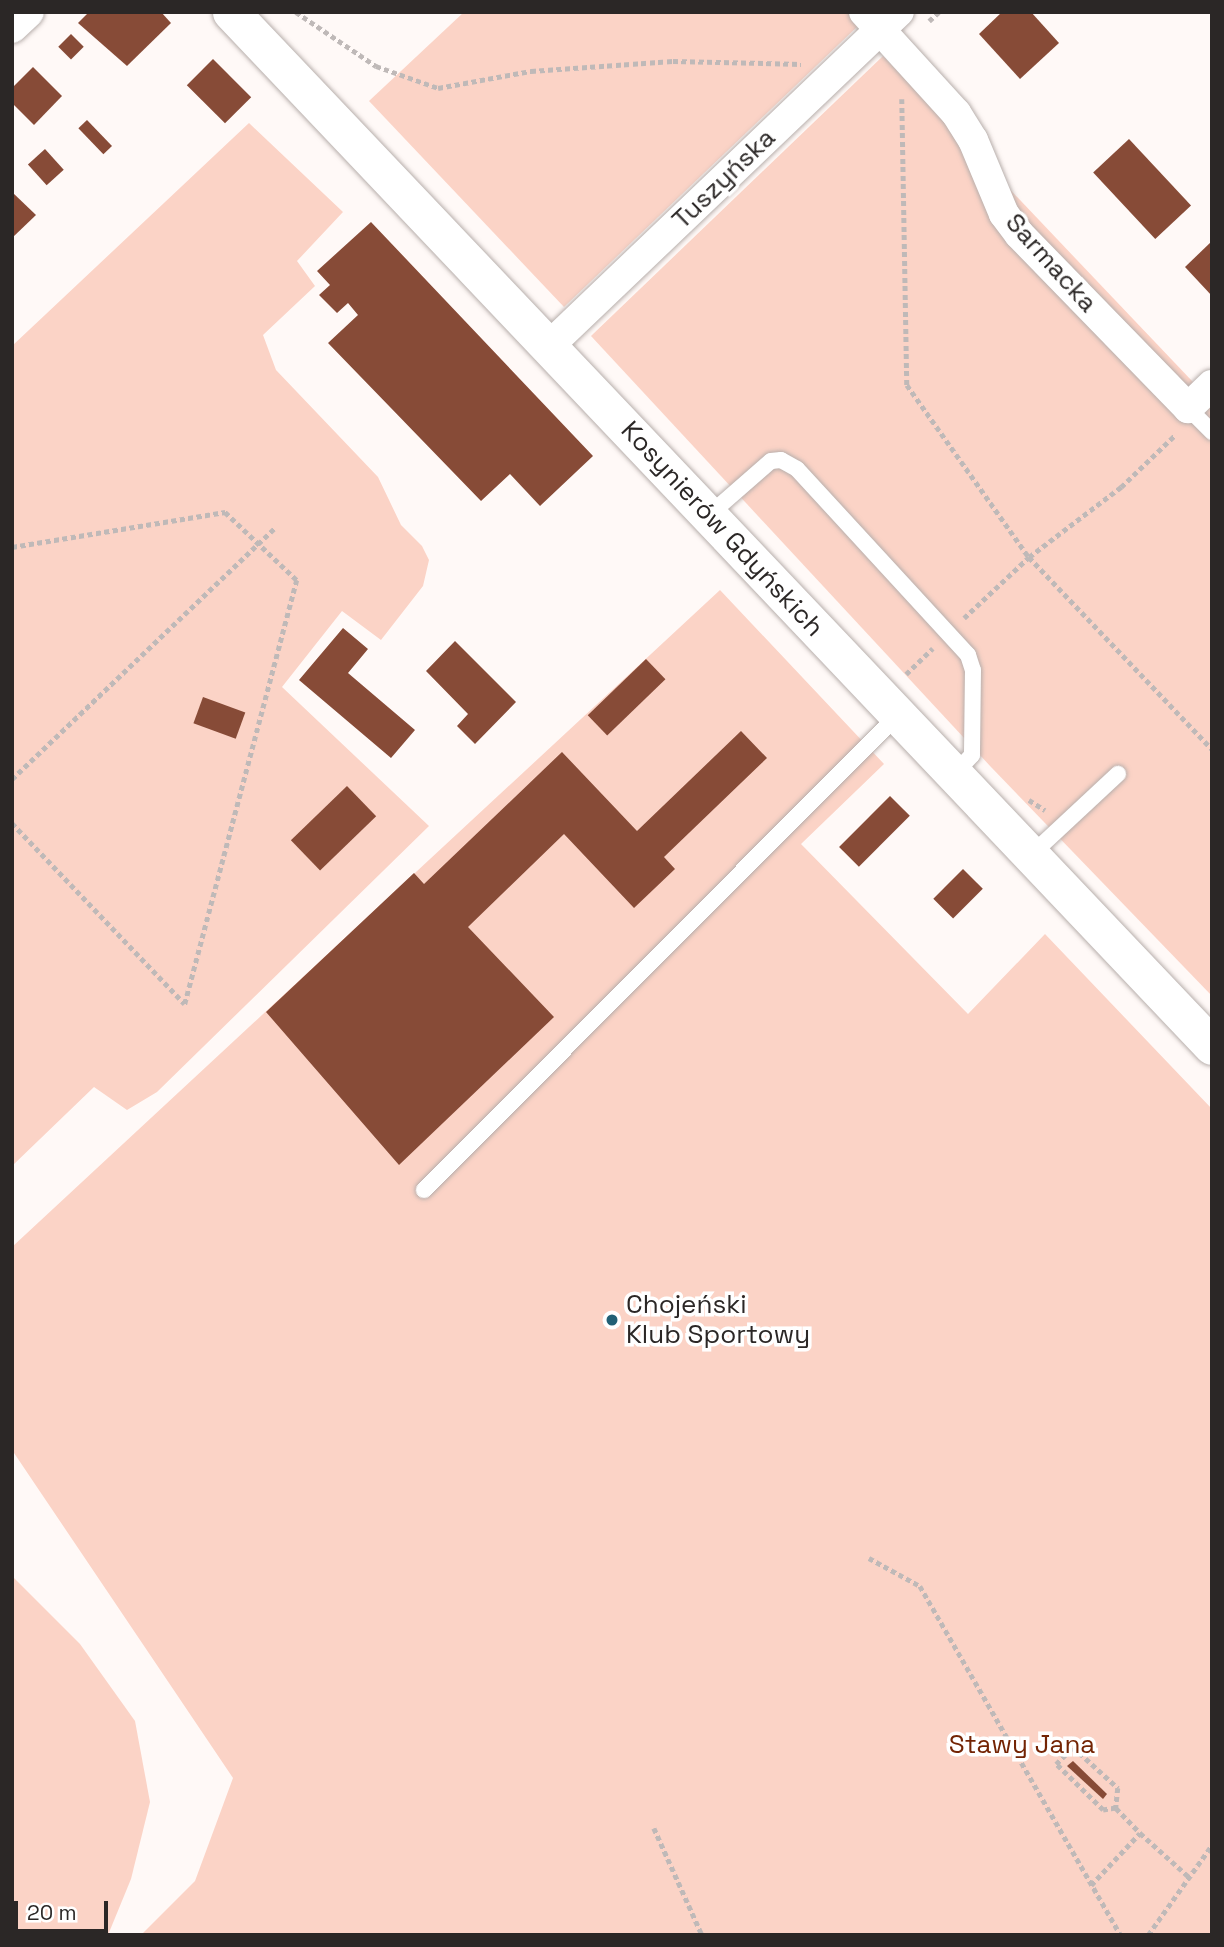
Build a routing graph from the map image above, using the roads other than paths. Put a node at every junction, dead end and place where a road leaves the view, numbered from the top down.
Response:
1 (29, 12) edge
2 (239, 15) edge
3 (886, 26) edge
4 (12, 28) edge
5 (549, 346) junction
6 (1212, 385) edge
7 (1188, 408) junction
8 (1212, 432) edge
9 (709, 515) junction
10 (898, 715) junction
11 (954, 774) junction
12 (1118, 774) dead end
13 (1031, 855) junction
14 (1212, 1046) edge
15 (424, 1190) dead end

1 - 4 street
2 - 5 street, Kosynierów Gdyńskich
3 - 5 street, Tuszyńska
3 - 7 street, Sarmacka
5 - 9 street, Kosynierów Gdyńskich
6 - 7 street
7 - 8 lane, Sarmacka
9 - 10 street, Kosynierów Gdyńskich
9 - 11 lane
10 - 11 street, Kosynierów Gdyńskich
10 - 15 lane
11 - 13 street, Kosynierów Gdyńskich
12 - 13 lane
13 - 14 street, Kosynierów Gdyńskich

